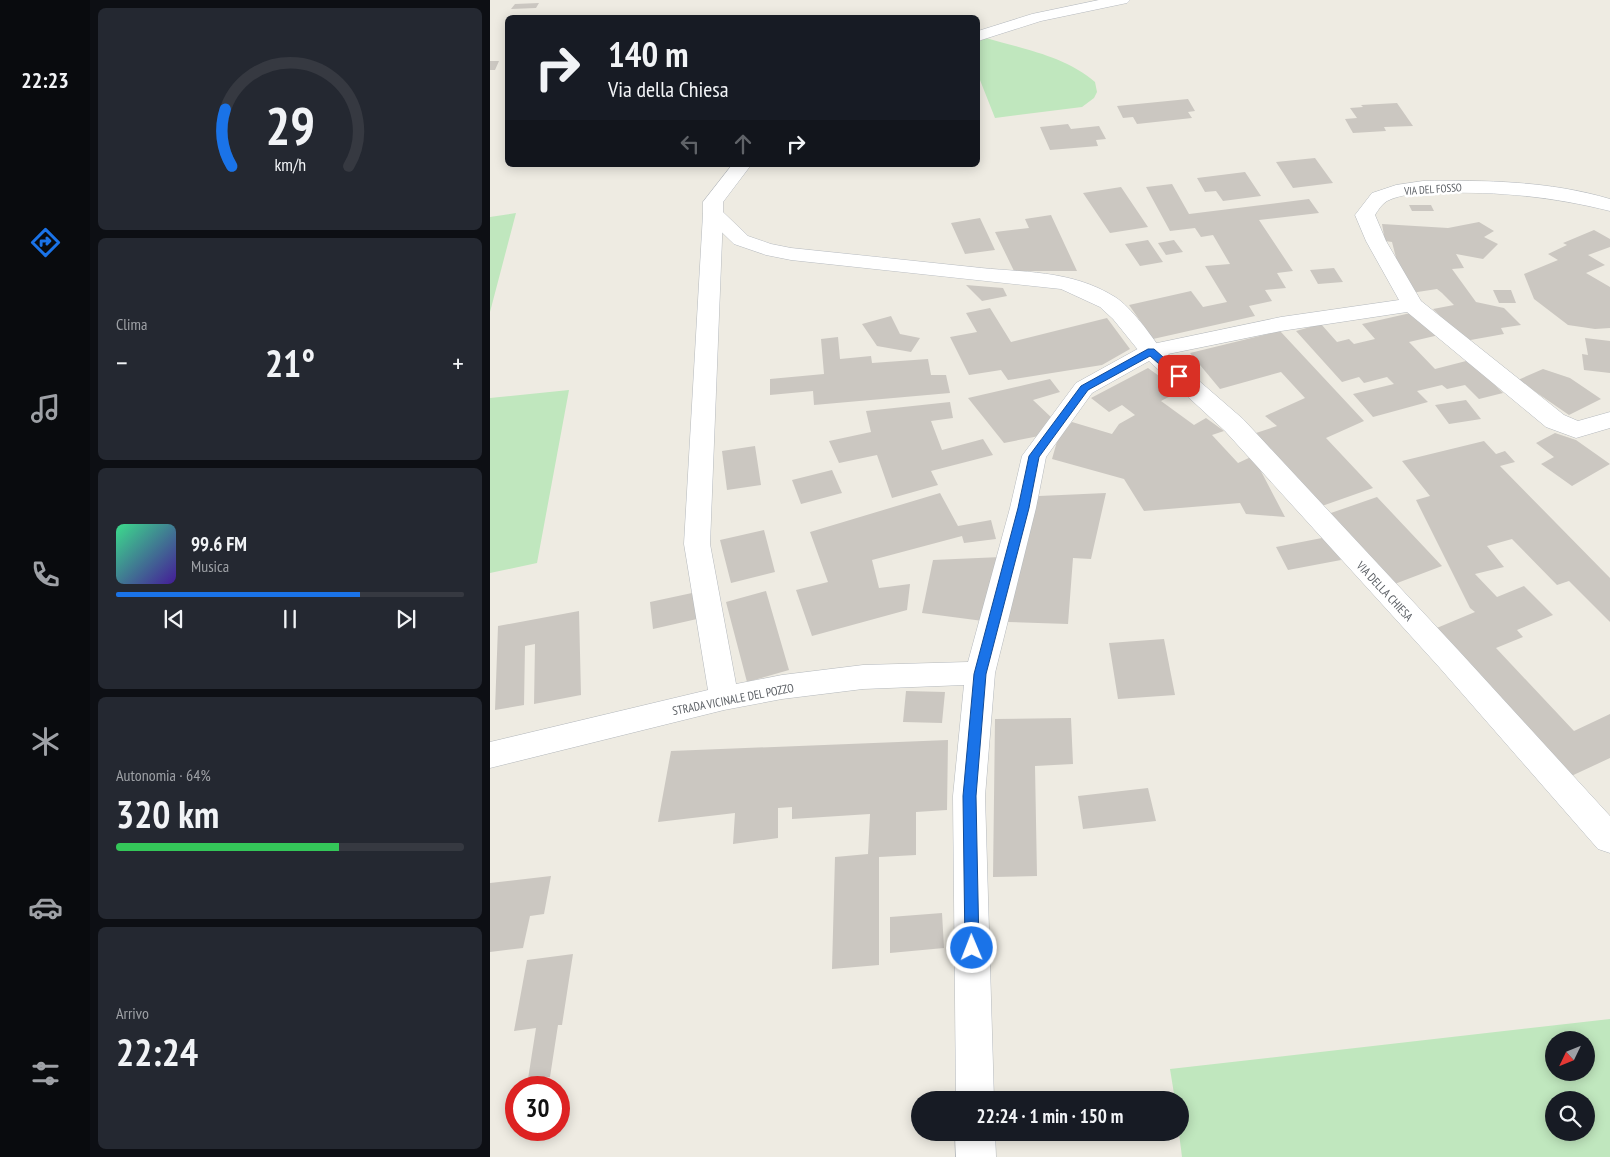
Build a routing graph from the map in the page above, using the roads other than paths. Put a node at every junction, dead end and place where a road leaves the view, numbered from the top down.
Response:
1 (1122, 0) edge
2 (980, 35) edge
3 (740, 167) edge
4 (1609, 204) edge
5 (713, 214) junction
6 (1412, 305) junction
7 (1151, 352) junction
8 (1610, 420) edge
9 (980, 674) junction
10 (724, 698) junction
11 (490, 755) edge
12 (1610, 839) edge
13 (975, 1091) edge
14 (975, 1141) edge
15 (976, 1157) edge

1 - 2 street
3 - 5 street
4 - 6 street, VIA DEL FOSSO
5 - 7 street, VIA DELLA CHIESA
5 - 10 street
6 - 7 street
6 - 8 street, VIA DEL FOSSO
7 - 9 street
7 - 12 street, VIA DELLA CHIESA
9 - 10 street, STRADA VICINALE DEL POZZO
9 - 13 street
10 - 11 street, STRADA VICINALE DEL POZZO
14 - 15 street

